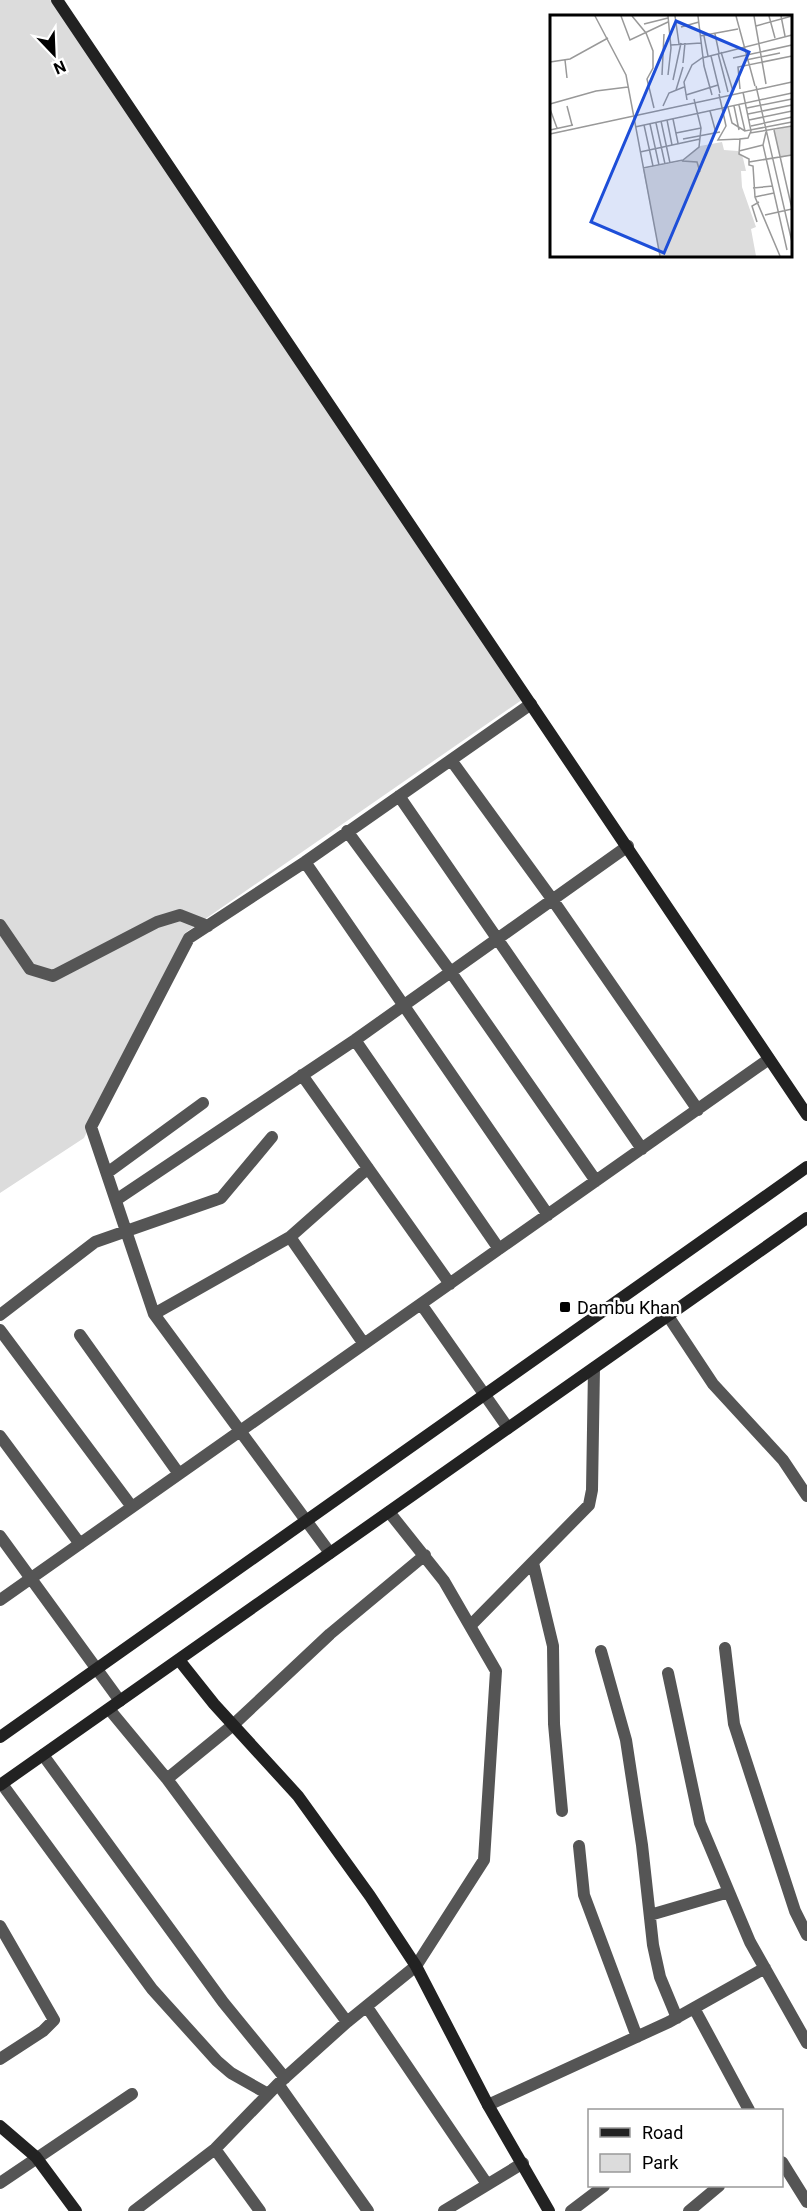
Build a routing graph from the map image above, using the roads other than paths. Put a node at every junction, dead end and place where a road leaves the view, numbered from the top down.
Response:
1 (57, 0) edge
2 (531, 704) junction
3 (451, 760) junction
4 (399, 796) junction
5 (347, 831) junction
6 (628, 846) junction
7 (305, 861) junction
8 (552, 899) junction
9 (0, 925) edge
10 (208, 926) junction
11 (496, 938) junction
12 (450, 971) junction
13 (404, 1005) junction
14 (355, 1040) junction
15 (769, 1059) junction
16 (302, 1076) junction
17 (203, 1103) dead end
18 (698, 1110) junction
19 (807, 1115) edge
20 (272, 1137) dead end
21 (642, 1149) junction
22 (807, 1167) edge
23 (368, 1168) junction
24 (107, 1173) junction
25 (596, 1181) junction
26 (116, 1200) junction
27 (548, 1215) junction
28 (807, 1218) edge
29 (127, 1231) junction
30 (290, 1237) junction
31 (499, 1250) junction
32 (450, 1284) junction
33 (421, 1304) junction
34 (154, 1314) junction
35 (0, 1315) edge
36 (668, 1316) junction
37 (0, 1330) edge
38 (80, 1335) dead end
39 (364, 1344) junction
40 (594, 1368) junction
41 (485, 1395) junction
42 (508, 1428) junction
43 (241, 1430) junction
44 (0, 1436) edge
45 (179, 1474) junction
46 (807, 1496) edge
47 (132, 1507) junction
48 (389, 1512) junction
49 (307, 1521) junction
50 (0, 1536) edge
51 (80, 1544) junction
52 (330, 1553) junction
53 (425, 1555) junction
54 (534, 1563) junction
55 (31, 1578) junction
56 (0, 1600) edge
57 (470, 1626) junction
58 (725, 1648) dead end
59 (601, 1651) dead end
60 (179, 1660) junction
61 (98, 1668) junction
62 (668, 1673) dead end
63 (120, 1701) junction
64 (109, 1709) junction
65 (233, 1725) junction
66 (0, 1737) edge
67 (43, 1755) junction
68 (166, 1779) junction
69 (1, 1785) edge
70 (562, 1811) dead end
71 (579, 1846) dead end
72 (729, 1892) junction
73 (650, 1916) junction
74 (0, 1926) edge
75 (807, 1935) edge
76 (416, 1966) junction
77 (765, 1968) junction
78 (367, 2007) junction
79 (694, 2008) junction
80 (677, 2018) junction
81 (347, 2022) junction
82 (637, 2037) junction
83 (807, 2043) edge
84 (0, 2059) edge
85 (281, 2081) junction
86 (132, 2094) dead end
87 (268, 2094) junction
88 (488, 2105) junction
89 (748, 2109) edge
90 (0, 2126) edge
91 (215, 2149) junction
92 (36, 2157) junction
93 (524, 2163) junction
94 (783, 2164) edge
95 (0, 2183) edge
96 (487, 2184) junction
97 (603, 2187) edge
98 (718, 2187) edge
99 (807, 2202) edge
100 (453, 2209) edge
101 (76, 2211) edge
102 (134, 2211) edge
103 (260, 2211) edge
104 (368, 2211) edge
105 (549, 2211) edge
106 (571, 2211) edge
107 (689, 2211) edge

1 - 2 street
2 - 3 street
2 - 6 street
3 - 4 street
3 - 8 street
4 - 5 street
4 - 11 street
5 - 7 street
5 - 12 street
6 - 8 street
6 - 15 street
7 - 10 street
7 - 13 street
8 - 11 street
8 - 18 street
9 - 10 street
10 - 24 street
11 - 12 street
11 - 21 street
12 - 13 street
12 - 25 street
13 - 14 street
13 - 27 street
14 - 16 street
14 - 31 street
15 - 18 street
15 - 19 street
16 - 23 street
16 - 26 street
17 - 24 street
18 - 21 street
20 - 29 street
21 - 25 street
22 - 41 street
23 - 30 street
23 - 32 street
24 - 26 street
25 - 27 street
26 - 29 street
27 - 31 street
28 - 36 street
29 - 34 street
29 - 35 street
30 - 34 street
30 - 39 street
31 - 32 street
32 - 33 street
33 - 39 street
33 - 41 street
34 - 43 street
36 - 40 street
36 - 46 street
37 - 47 street
38 - 45 street
39 - 43 street
40 - 42 street
40 - 54 street
41 - 42 street
41 - 49 street
42 - 48 street
43 - 45 street
43 - 49 street
44 - 51 street
45 - 47 street
47 - 51 street
48 - 52 street
48 - 53 street
49 - 52 street
49 - 61 street
50 - 55 street
51 - 55 street
52 - 60 street
53 - 57 street
53 - 65 street
54 - 57 street
54 - 70 street
55 - 56 street
55 - 61 street
57 - 76 street
58 - 75 street
59 - 73 street
60 - 63 street
60 - 65 street
61 - 63 street
61 - 66 street
62 - 72 street
63 - 64 street
64 - 67 street
64 - 68 street
65 - 68 street
65 - 76 street
67 - 69 street
67 - 85 street
68 - 81 street
69 - 87 street
71 - 82 street
72 - 73 street
72 - 77 street
73 - 80 street
74 - 84 street
76 - 78 street
76 - 88 street
77 - 79 street
77 - 83 street
78 - 81 street
78 - 96 street
79 - 80 street
79 - 89 street
80 - 82 street
81 - 85 street
82 - 88 street
85 - 87 street
85 - 104 street
86 - 92 street
87 - 91 street
88 - 93 street
90 - 92 street
91 - 102 street
91 - 103 street
92 - 95 street
92 - 101 street
93 - 96 street
93 - 105 street
94 - 99 street
96 - 100 street
97 - 106 street
98 - 107 street

